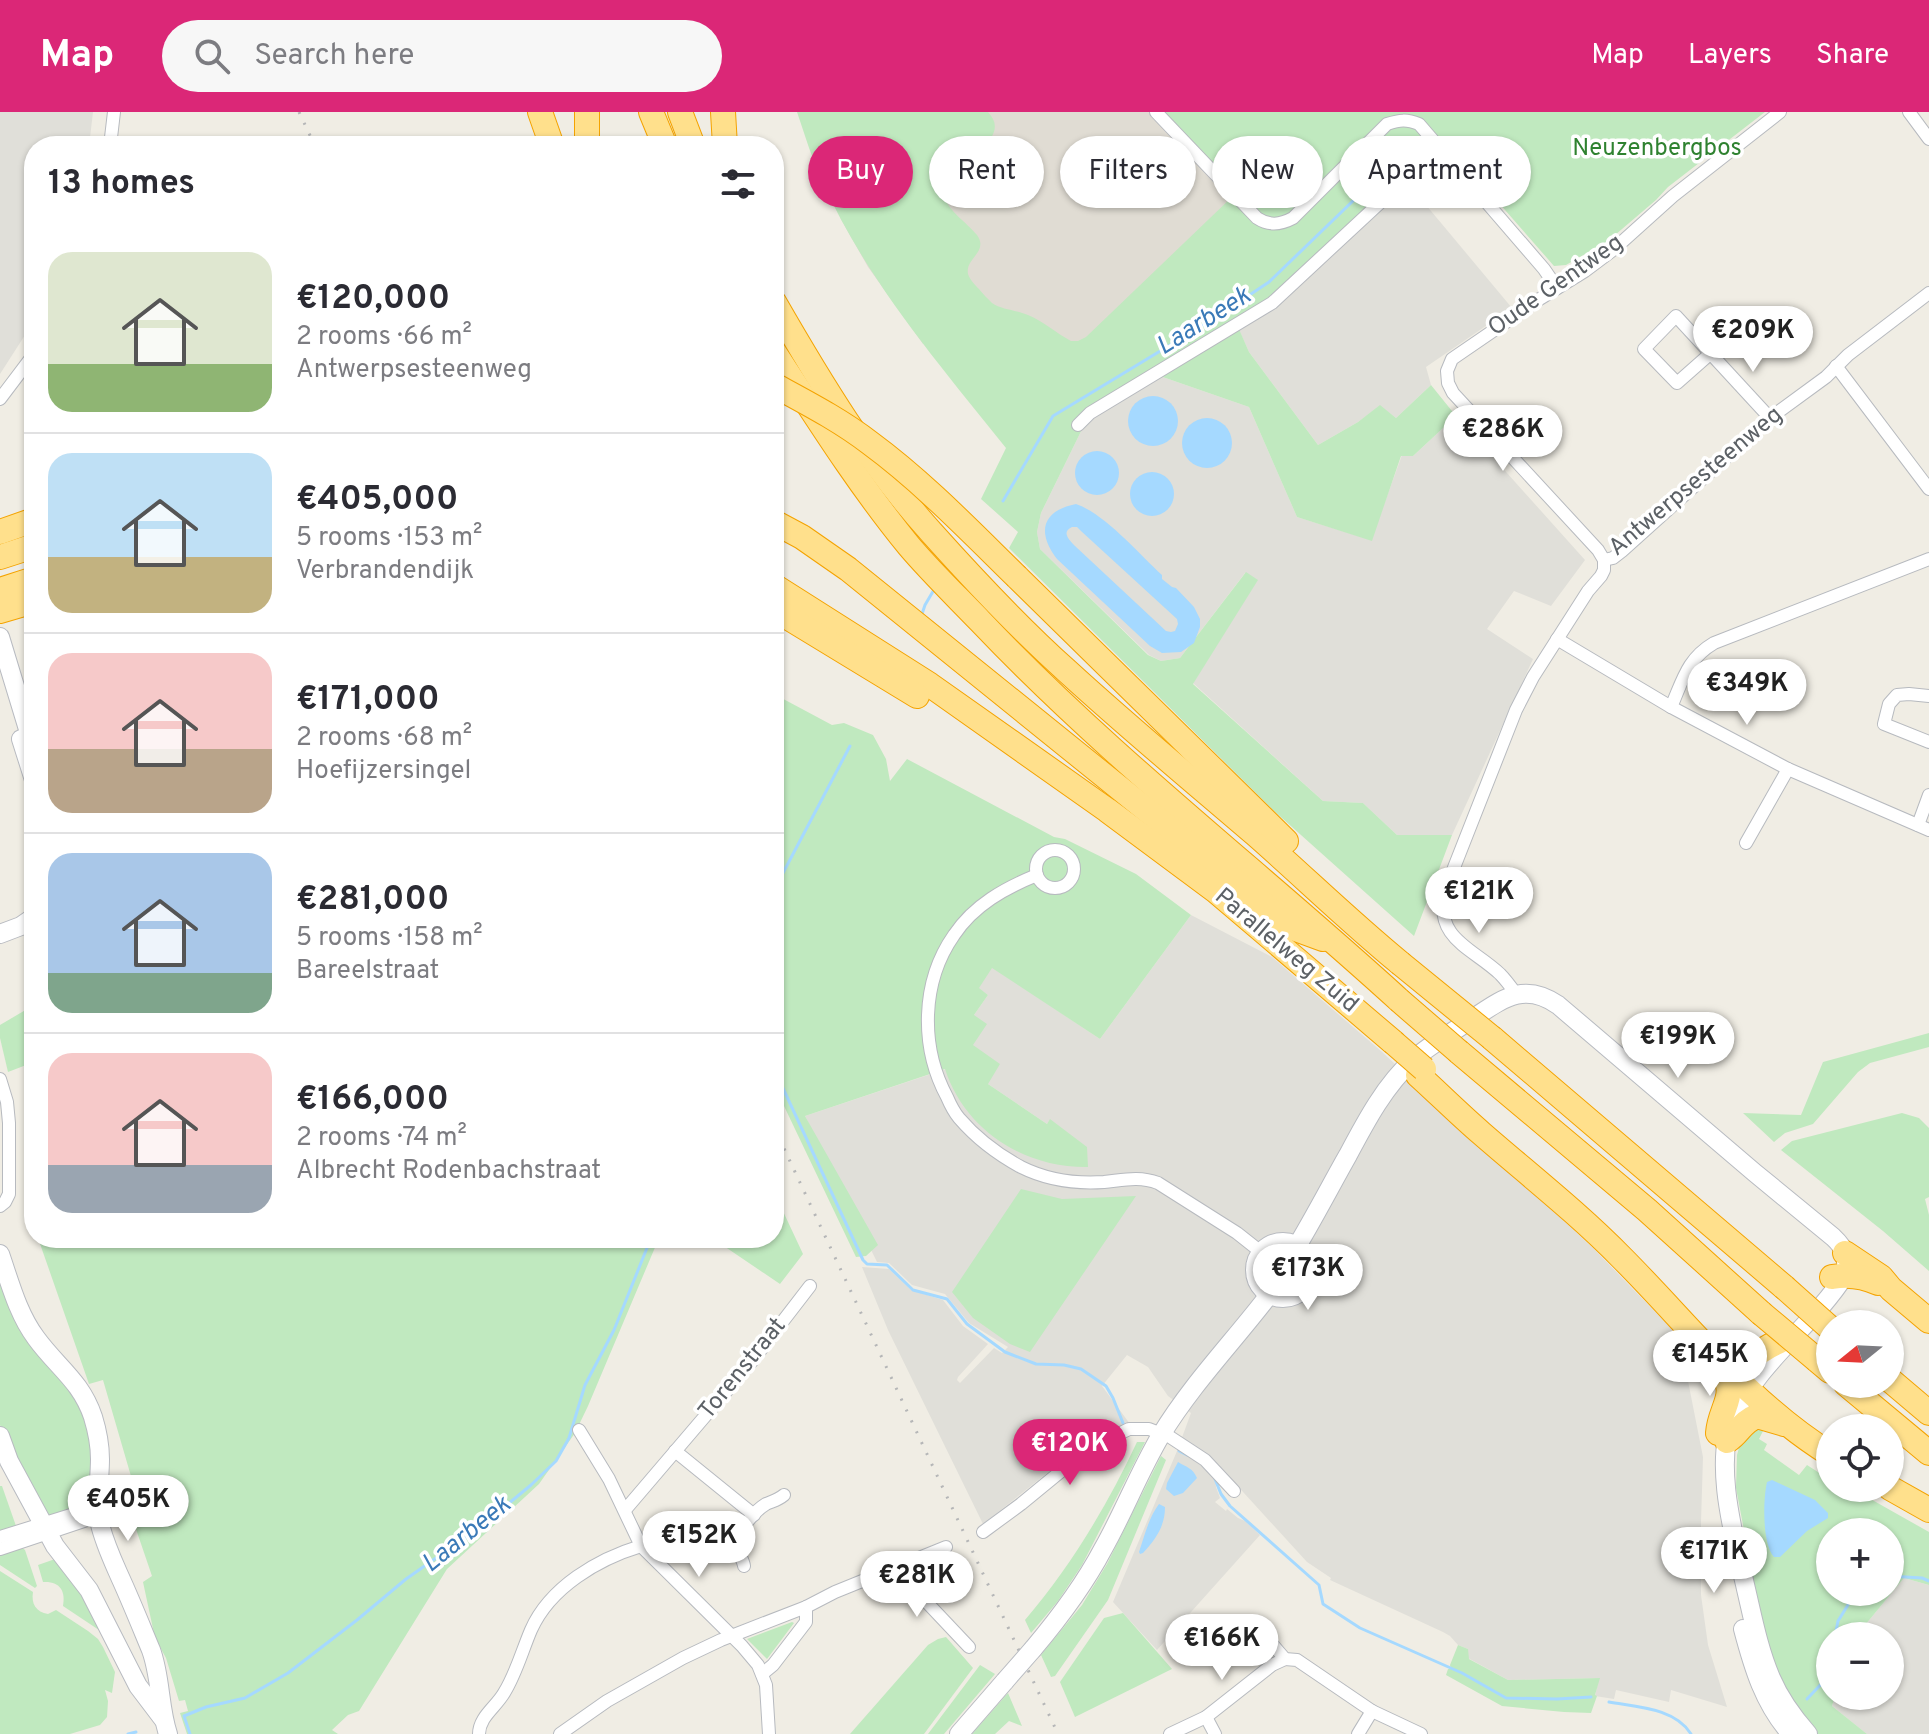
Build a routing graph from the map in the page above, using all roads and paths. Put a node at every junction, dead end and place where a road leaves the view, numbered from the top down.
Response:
1 (114, 112) edge
2 (540, 112) edge
3 (587, 112) edge
4 (651, 112) edge
5 (680, 112) edge
6 (699, 112) edge
7 (723, 112) edge
8 (1156, 112) edge
9 (1780, 112) edge
10 (1909, 112) edge
11 (111, 136) edge
12 (548, 136) edge
13 (587, 136) edge
14 (661, 136) edge
15 (691, 136) edge
16 (696, 136) edge
17 (724, 136) edge
18 (1375, 136) edge
19 (1430, 136) edge
20 (1929, 139) edge
21 (1339, 172) edge
22 (1374, 208) edge
23 (1492, 208) edge
24 (1557, 288) junction
25 (1929, 293) edge
26 (784, 319) edge
27 (1711, 353) junction
28 (1836, 366) junction
29 (24, 367) edge
30 (784, 367) edge
31 (784, 390) edge
32 (0, 399) edge
33 (1770, 418) junction
34 (1078, 425) dead end
35 (1929, 489) edge
36 (784, 527) edge
37 (24, 549) edge
38 (0, 557) edge
39 (1929, 559) edge
40 (1604, 560) junction
41 (24, 582) edge
42 (0, 590) edge
43 (784, 593) edge
44 (24, 604) edge
45 (0, 611) edge
46 (784, 614) edge
47 (0, 637) edge
48 (1557, 639) junction
49 (880, 663) junction
50 (0, 675) edge
51 (1929, 696) edge
52 (1671, 707) junction
53 (24, 716) edge
54 (1929, 742) edge
55 (24, 749) edge
56 (1788, 769) junction
57 (1929, 795) edge
58 (1923, 828) edge
59 (1746, 843) dead end
60 (1037, 875) dead end
61 (24, 924) edge
62 (1356, 926) junction
63 (24, 931) edge
64 (0, 934) edge
65 (0, 942) edge
66 (1336, 943) junction
67 (1509, 997) junction
68 (1421, 1072) junction
69 (0, 1079) edge
70 (0, 1206) edge
71 (1822, 1228) junction
72 (1297, 1246) junction
73 (1261, 1252) junction
74 (0, 1254) edge
75 (1841, 1269) junction
76 (810, 1286) dead end
77 (1269, 1295) junction
78 (1816, 1316) edge
79 (1929, 1321) edge
80 (1778, 1342) junction
81 (1707, 1348) junction
82 (1731, 1354) junction
83 (1816, 1359) edge
84 (1747, 1384) junction
85 (1904, 1392) edge
86 (1863, 1398) edge
87 (1929, 1413) edge
88 (1792, 1428) junction
89 (579, 1430) dead end
90 (0, 1436) edge
91 (1166, 1436) junction
92 (1722, 1437) junction
93 (1816, 1446) edge
94 (675, 1451) junction
95 (1929, 1453) edge
96 (1234, 1491) dead end
97 (784, 1495) dead end
98 (1904, 1496) edge
99 (625, 1510) junction
100 (1929, 1510) edge
101 (754, 1515) junction
102 (99, 1516) junction
103 (42, 1525) junction
104 (983, 1532) dead end
105 (0, 1537) edge
106 (641, 1546) junction
107 (946, 1547) dead end
108 (0, 1549) edge
109 (744, 1566) dead end
110 (896, 1566) junction
111 (806, 1607) junction
112 (732, 1636) junction
113 (1266, 1637) dead end
114 (969, 1647) dead end
115 (1285, 1659) junction
116 (762, 1674) junction
117 (1372, 1711) junction
118 (1206, 1717) junction
119 (165, 1726) edge
120 (479, 1734) edge
121 (560, 1734) edge
122 (769, 1734) edge
123 (959, 1734) edge
124 (1170, 1734) edge
125 (1215, 1734) edge
126 (1358, 1734) edge
127 (1421, 1734) edge
128 (1791, 1734) edge
129 (1808, 1734) edge

1 - 11 street
2 - 12 highway
3 - 13 highway
4 - 14 highway
5 - 15 highway
6 - 16 highway
7 - 17 highway
8 - 21 street
9 - 24 street, Oude Gentweg
10 - 20 street
18 - 19 street
22 - 34 street
23 - 24 street
24 - 40 street, Oude Gentweg
25 - 28 street, Antwerpsesteenweg
26 - 62 highway
27 - 27 street
27 - 33 street
28 - 33 street, Antwerpsesteenweg
28 - 35 street
29 - 32 street
30 - 66 highway
31 - 62 highway, bridge
33 - 40 street, Antwerpsesteenweg
36 - 66 highway
37 - 38 highway
39 - 52 street
40 - 48 street, Antwerpsesteenweg
41 - 42 highway
43 - 49 highway, Parallelweg Zuid
44 - 45 highway
46 - 49 highway, Parallelweg Zuid
47 - 53 street
48 - 52 street
48 - 67 street, Antwerpsesteenweg
49 - 68 highway, Parallelweg Zuid, bridge
50 - 55 street
51 - 54 street
52 - 56 street
56 - 58 street
56 - 59 street
57 - 58 street
60 - 73 street
61 - 64 street
62 - 78 highway, bridge
63 - 65 street
66 - 83 highway, bridge
67 - 71 street
67 - 72 street
68 - 81 highway, Parallelweg Zuid
68 - 82 highway, Parallelweg Zuid
69 - 70 street
71 - 75 street
71 - 75 street
72 - 73 street
72 - 77 street
73 - 77 street
74 - 102 street
75 - 79 highway
75 - 80 street
75 - 84 street
76 - 94 street, Torenstraat
77 - 91 street
80 - 82 highway
80 - 84 street
81 - 84 highway, Parallelweg Zuid
81 - 92 highway
82 - 84 highway, Parallelweg Zuid
84 - 88 highway
84 - 92 street
85 - 87 highway
86 - 95 highway
88 - 92 highway
88 - 93 highway
89 - 99 street
90 - 103 street
91 - 96 street
91 - 104 street
91 - 123 street, bridge
92 - 128 street
92 - 129 street
94 - 99 street, Torenstraat
94 - 101 street
97 - 101 street
98 - 100 highway
99 - 106 street
101 - 109 street
102 - 103 street
102 - 119 street
103 - 105 street
103 - 108 street
103 - 119 street
106 - 112 street
106 - 120 street
107 - 110 street
110 - 111 street
110 - 114 street
111 - 112 street
111 - 116 street
112 - 116 street
112 - 121 street
113 - 115 street
115 - 117 street
115 - 118 street
116 - 122 street
117 - 126 street
117 - 127 street
118 - 124 street
118 - 125 street

